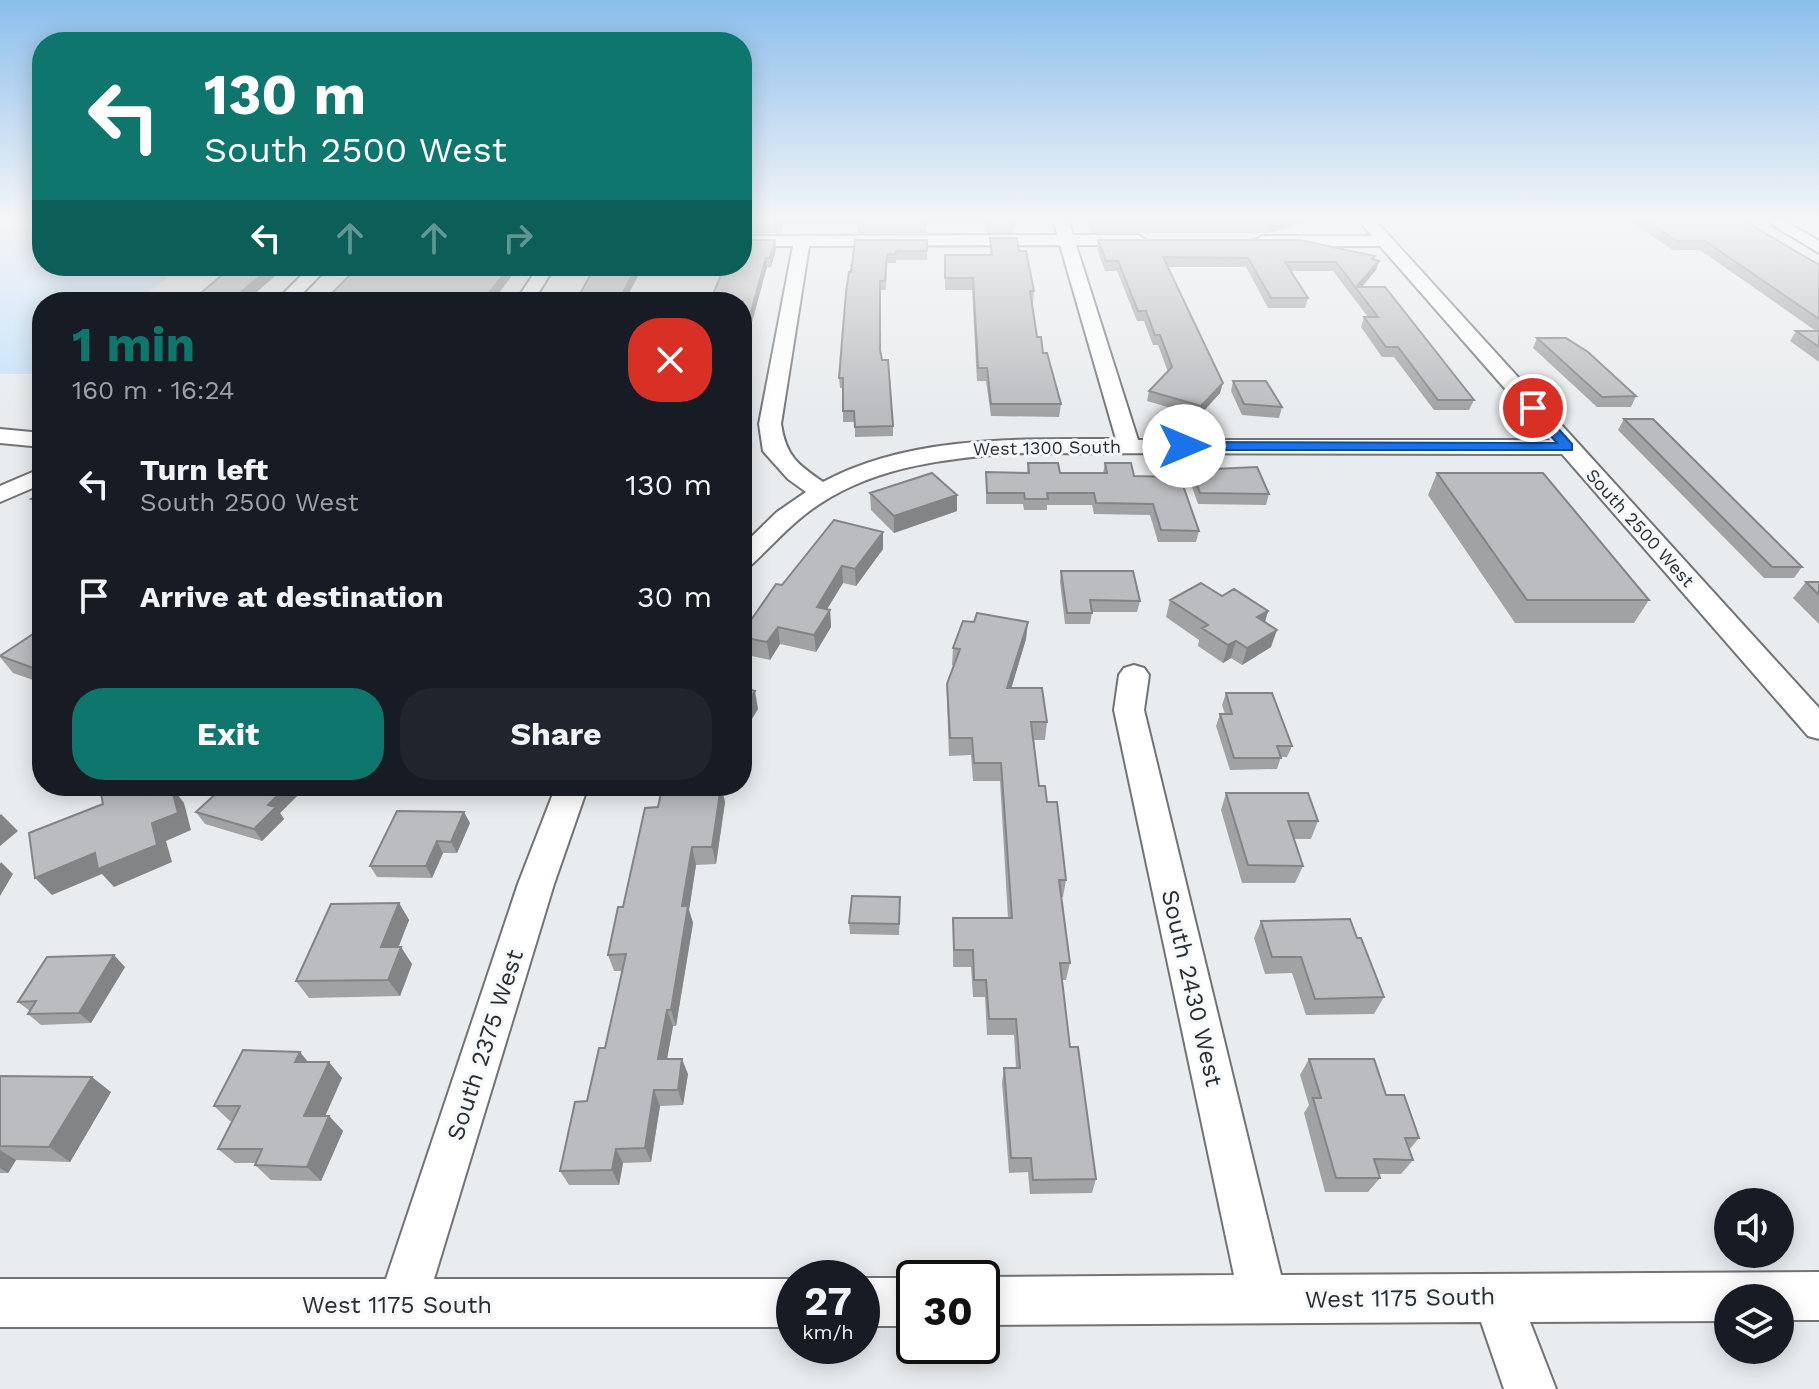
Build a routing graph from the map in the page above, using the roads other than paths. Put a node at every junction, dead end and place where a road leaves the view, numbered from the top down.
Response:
1 (794, 284) edge
2 (1080, 284) edge
3 (1422, 284) edge
4 (0, 436) edge
5 (32, 439) edge
6 (1129, 446) junction
7 (1568, 447) junction
8 (32, 480) edge
9 (822, 492) junction
10 (0, 495) edge
11 (752, 550) edge
12 (1134, 675) dead end
13 (1819, 728) edge
14 (568, 796) edge
15 (1819, 1296) edge
16 (1496, 1297) junction
17 (1263, 1299) junction
18 (1000, 1301) edge
19 (0, 1303) edge
20 (776, 1303) edge
21 (402, 1305) junction
22 (1530, 1389) edge

1 - 9 street
2 - 6 street
3 - 7 street, South 2500 West
4 - 5 street
6 - 7 street, West 1300 South
6 - 9 street, West 1300 South
7 - 13 street, South 2500 West
8 - 10 street
9 - 11 street
12 - 17 street, South 2430 West
14 - 21 street, South 2375 West
15 - 16 street, West 1175 South
16 - 17 street, West 1175 South
16 - 22 street
17 - 18 street, West 1175 South
19 - 21 street, West 1175 South
20 - 21 street, West 1175 South

